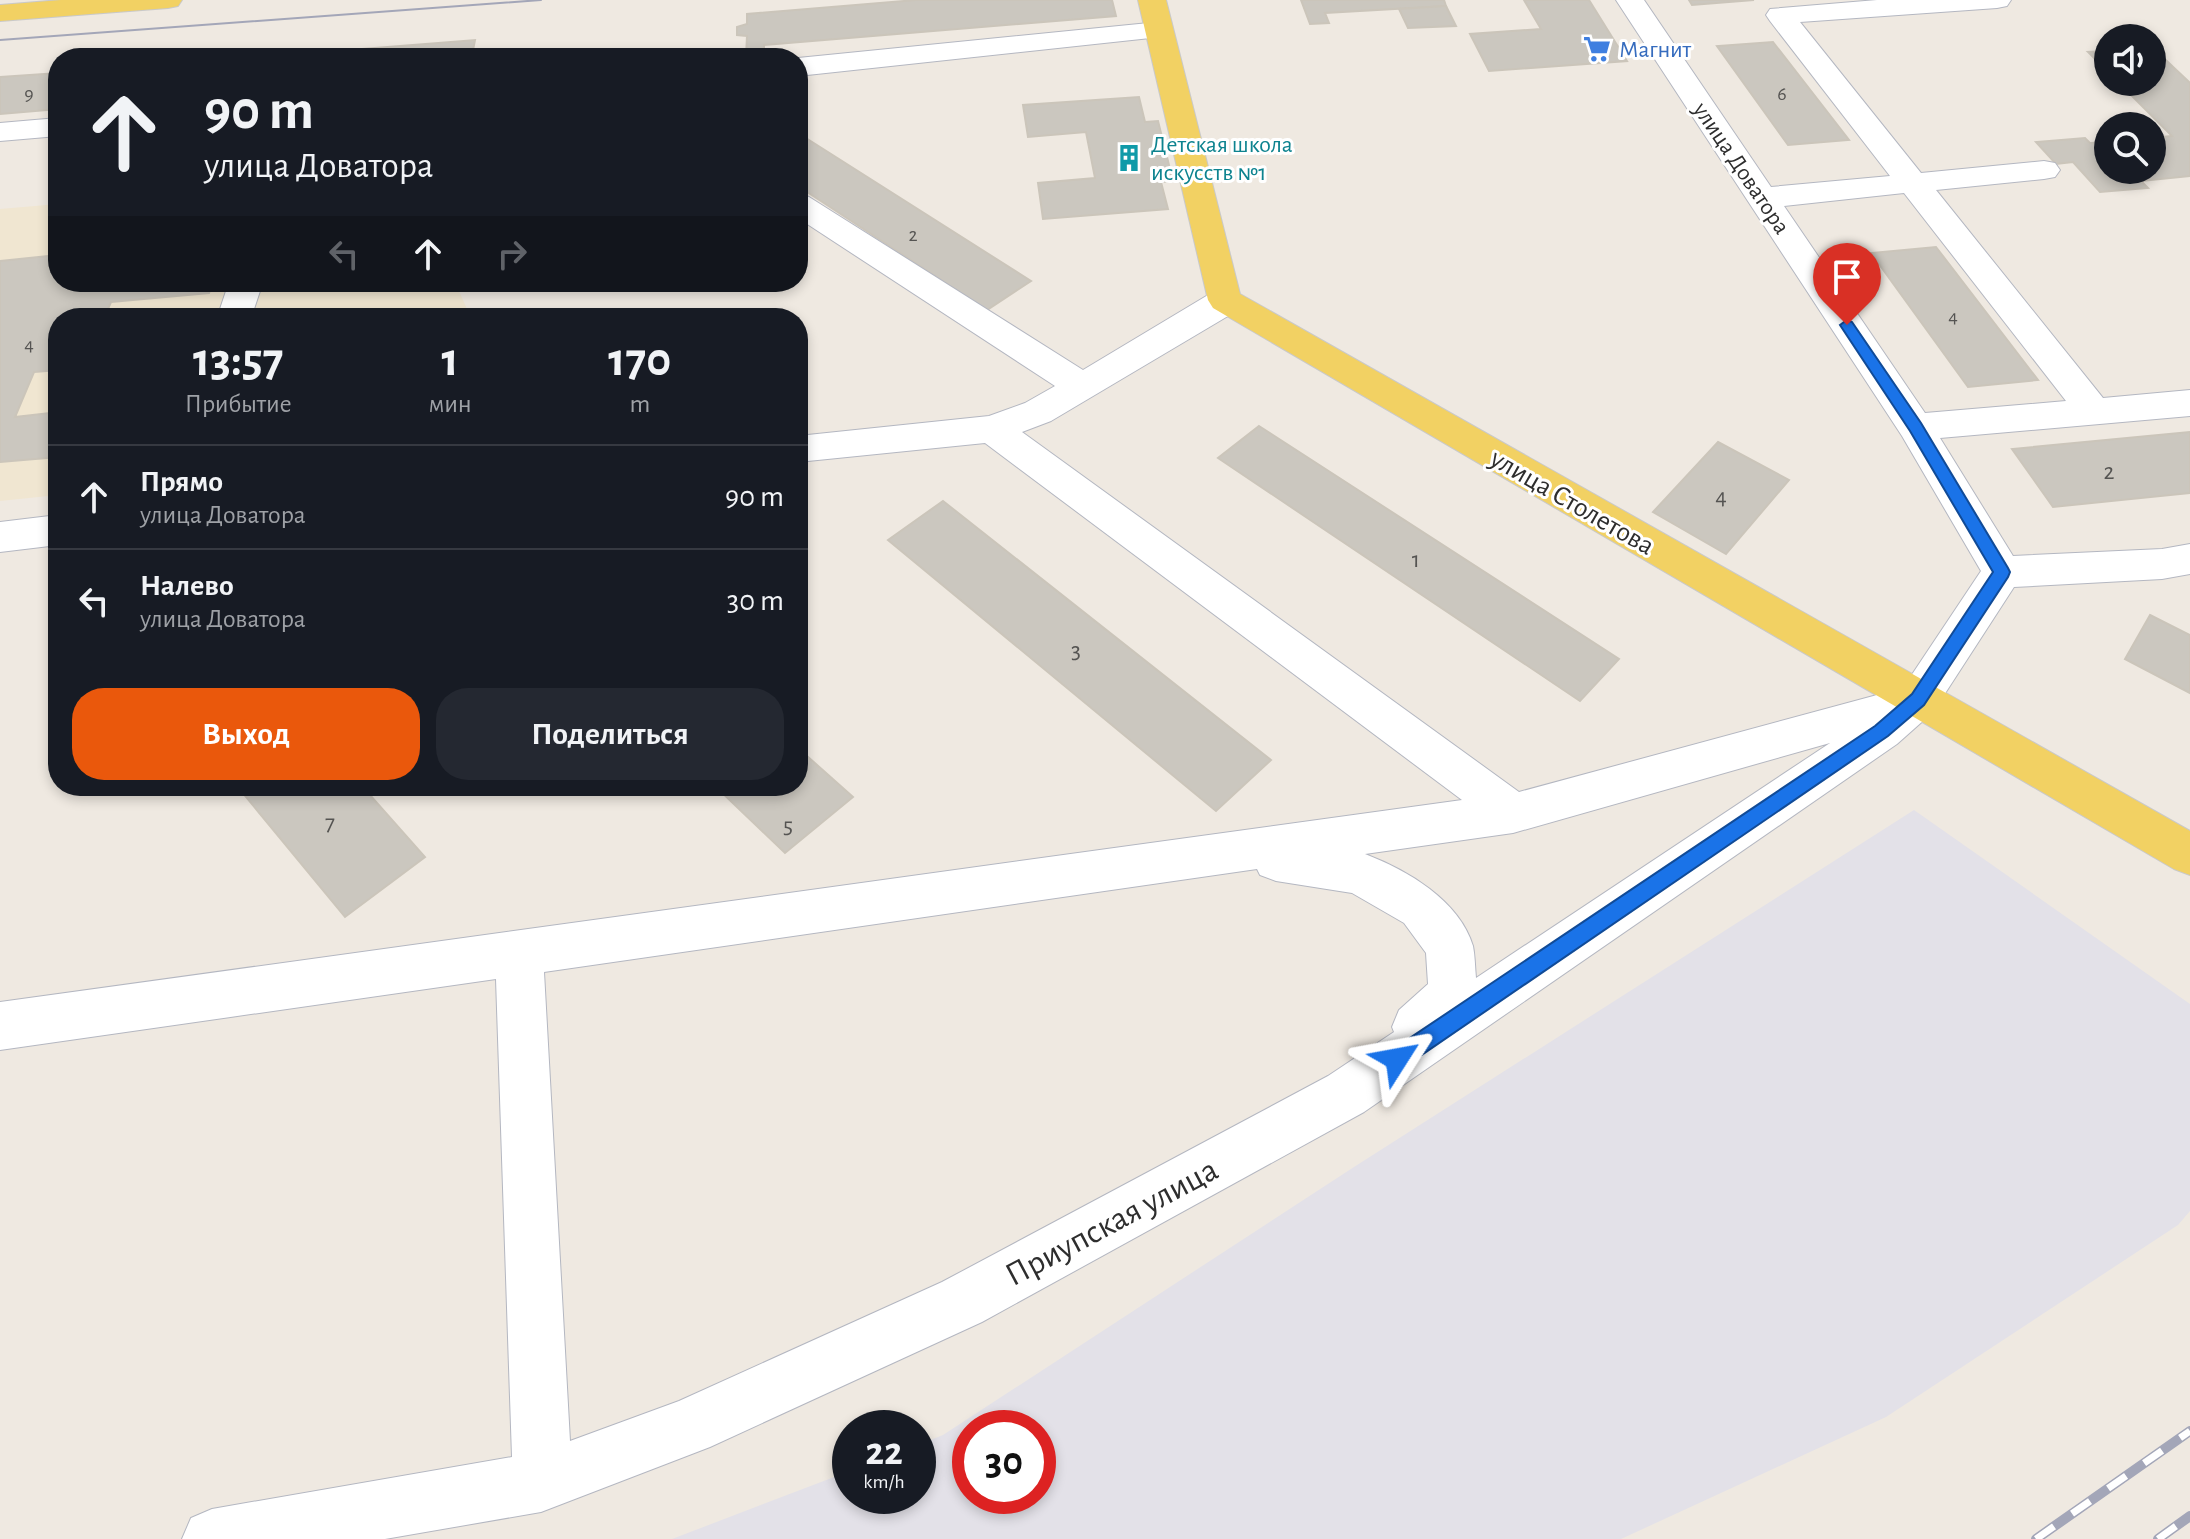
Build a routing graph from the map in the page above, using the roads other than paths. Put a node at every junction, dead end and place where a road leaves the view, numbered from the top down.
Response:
1 (168, 0) edge
2 (1630, 0) edge
3 (1997, 0) edge
4 (0, 13) edge
5 (1156, 15) edge
6 (808, 66) edge
7 (48, 128) edge
8 (0, 132) edge
9 (2044, 170) dead end
10 (1916, 183) junction
11 (1762, 198) junction
12 (808, 210) edge
13 (1225, 300) junction
14 (1082, 386) junction
15 (2190, 403) edge
16 (2094, 412) junction
17 (1915, 427) junction
18 (992, 429) junction
19 (808, 448) edge
20 (48, 531) edge
21 (0, 537) edge
22 (2190, 559) edge
23 (2002, 572) junction
24 (1918, 700) junction
25 (1513, 813) junction
26 (1226, 853) junction
27 (2190, 855) edge
28 (519, 953) junction
29 (0, 1026) edge
30 (1346, 1094) junction
31 (541, 1482) junction
32 (212, 1539) edge

1 - 4 main road
2 - 11 street, улица Доватора
3 - 10 street
5 - 6 street
5 - 13 main road
7 - 8 street
9 - 10 street
10 - 11 street
10 - 16 street
11 - 17 street, улица Доватора
12 - 14 street
13 - 14 street
13 - 24 main road, улица Столетова
14 - 18 street
15 - 16 street
16 - 17 street
17 - 23 street, улица Доватора
18 - 19 street
18 - 25 street
20 - 21 street
22 - 23 street
23 - 24 street
24 - 25 street
24 - 27 main road, улица Столетова
24 - 30 street, Приупская улица
25 - 26 street
26 - 28 street
26 - 30 street
28 - 29 street
28 - 31 street
30 - 31 street, Приупская улица
31 - 32 street, Приупская улица

